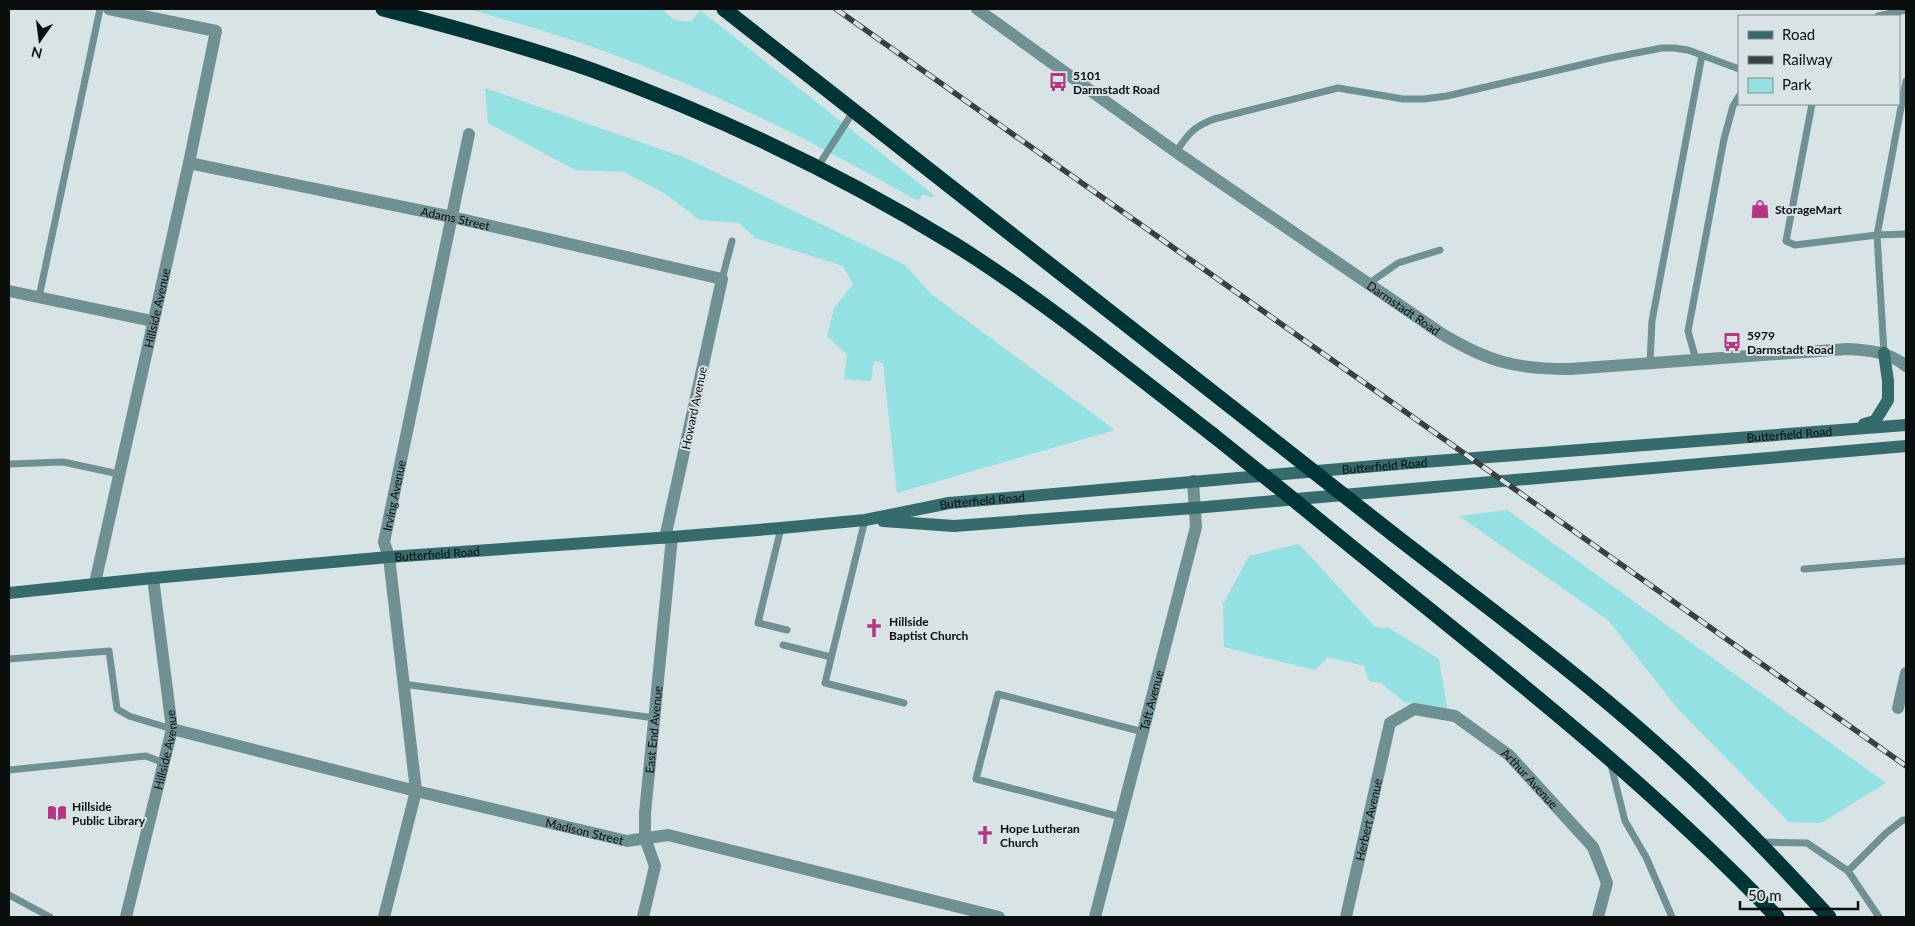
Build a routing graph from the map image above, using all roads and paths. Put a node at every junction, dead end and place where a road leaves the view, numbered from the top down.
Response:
1 (100, 9) edge
2 (109, 9) edge
3 (383, 9) edge
4 (724, 9) edge
5 (977, 9) edge
6 (1906, 10) edge
7 (1883, 15) edge
8 (1702, 56) junction
9 (1738, 69) edge
10 (1906, 80) edge
11 (1738, 98) edge
12 (1812, 105) edge
13 (853, 112) junction
14 (469, 134) dead end
15 (1176, 152) junction
16 (188, 163) junction
17 (817, 168) junction
18 (452, 217) junction
19 (1906, 234) edge
20 (1877, 235) junction
21 (732, 241) dead end
22 (1440, 250) dead end
23 (722, 279) junction
24 (1368, 284) junction
25 (9, 291) edge
26 (39, 297) junction
27 (152, 321) junction
28 (1884, 354) junction
29 (1696, 360) junction
30 (1650, 363) junction
31 (1906, 366) edge
32 (1906, 425) edge
33 (1851, 428) junction
34 (1906, 446) edge
35 (9, 464) edge
36 (119, 474) junction
37 (1193, 481) junction
38 (1194, 508) junction
39 (865, 520) junction
40 (782, 528) junction
41 (669, 538) junction
42 (389, 557) junction
43 (1906, 561) edge
44 (1804, 569) dead end
45 (154, 578) junction
46 (95, 584) junction
47 (9, 593) edge
48 (787, 630) dead end
49 (783, 645) dead end
50 (831, 657) junction
51 (9, 659) edge
52 (1906, 673) edge
53 (403, 684) junction
54 (904, 703) dead end
55 (1898, 708) dead end
56 (656, 718) junction
57 (1390, 723) joint
58 (172, 729) junction
59 (1143, 732) junction
60 (1609, 757) junction
61 (164, 763) junction
62 (9, 770) edge
63 (416, 791) junction
64 (1121, 817) junction
65 (1906, 820) edge
66 (645, 838) junction
67 (1757, 842) junction
68 (1848, 870) junction
69 (9, 895) edge
70 (50, 917) edge
71 (126, 917) edge
72 (384, 917) edge
73 (643, 917) edge
74 (998, 917) edge
75 (1095, 917) edge
76 (1346, 917) edge
77 (1598, 917) edge
78 (1672, 917) edge
79 (1777, 917) edge
80 (1829, 917) edge
81 (1879, 917) edge

1 - 26 lane
2 - 16 street, Hillside Avenue
3 - 17 highway
4 - 13 highway
5 - 15 street, Darmstadt Road
6 - 7 lane
8 - 9 lane
8 - 15 lane
8 - 30 lane
10 - 20 lane
11 - 29 lane
12 - 20 lane
13 - 17 lane
13 - 67 highway, bridge
14 - 18 street, Irving Avenue
15 - 24 street, Darmstadt Road
16 - 18 street, Adams Street
16 - 27 street, Hillside Avenue
17 - 60 highway, bridge
18 - 23 street, Adams Street
18 - 42 street, Irving Avenue
19 - 20 lane
20 - 28 lane
21 - 23 lane
22 - 24 lane
23 - 41 street, Howard Avenue
24 - 30 street, Darmstadt Road
25 - 26 street
26 - 27 street
27 - 36 street, Hillside Avenue
28 - 29 street, Darmstadt Road
28 - 31 street, Darmstadt Road
28 - 33 main road
29 - 30 street, Darmstadt Road
32 - 33 main road, Butterfield Road
33 - 37 main road, Butterfield Road
34 - 38 main road, Butterfield Road
35 - 36 lane
36 - 46 street, Hillside Avenue
37 - 38 street, Taft Avenue
37 - 39 main road, Butterfield Road
38 - 39 main road, Butterfield Road
38 - 59 street, Taft Avenue
39 - 40 main road, Butterfield Road
39 - 50 lane
40 - 41 main road, Butterfield Road
40 - 48 lane
41 - 42 main road, Butterfield Road
41 - 56 street, East End Avenue
42 - 45 main road, Butterfield Road
42 - 53 street, Irving Avenue
43 - 44 lane
45 - 46 main road, Butterfield Road
45 - 58 street, Hillside Avenue
46 - 47 main road, Butterfield Road
49 - 50 lane
50 - 54 lane
51 - 58 lane
52 - 55 street
53 - 56 lane
53 - 63 street, Irving Avenue
56 - 66 street, East End Avenue
57 - 76 street, Herbert Avenue
57 - 77 street, Arthur Avenue
58 - 61 street, Hillside Avenue
58 - 63 street, Madison Street
59 - 64 street, Taft Avenue
59 - 64 lane
60 - 78 lane
60 - 79 highway
61 - 62 lane
61 - 71 street, Hillside Avenue
63 - 66 street, Madison Street
63 - 72 street, Irving Avenue
64 - 75 street, Taft Avenue
65 - 68 lane
66 - 73 street, East End Avenue
66 - 74 street, Madison Street
67 - 68 lane
67 - 80 highway
68 - 81 lane
69 - 70 lane

